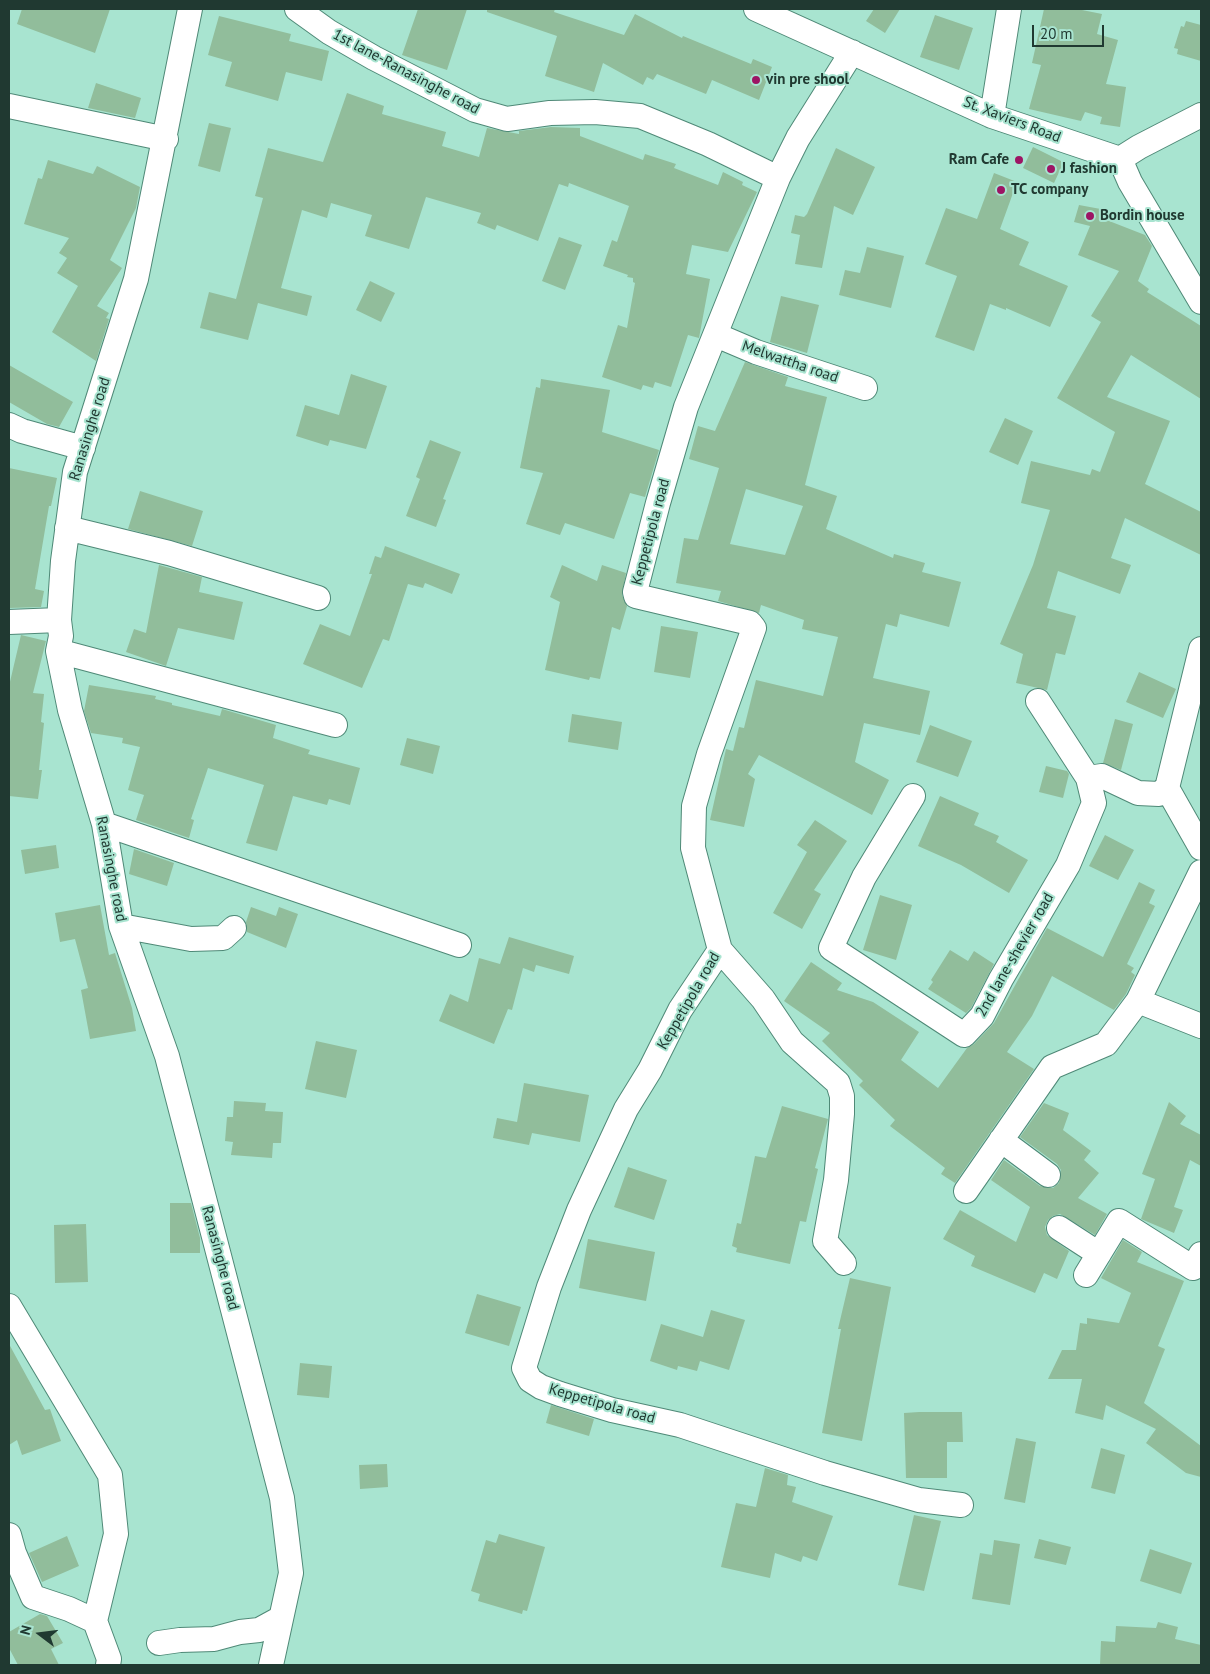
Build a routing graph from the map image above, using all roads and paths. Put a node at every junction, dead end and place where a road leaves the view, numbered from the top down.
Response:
1 (190, 9) edge
2 (297, 9) edge
3 (756, 9) edge
4 (1009, 9) edge
5 (852, 52) junction
6 (9, 106) edge
7 (1201, 115) edge
8 (992, 116) junction
9 (166, 139) junction
10 (1120, 160) junction
11 (778, 178) junction
12 (1201, 302) edge
13 (716, 335) junction
14 (866, 388) dead end
15 (9, 425) edge
16 (83, 448) junction
17 (67, 528) junction
18 (318, 598) dead end
19 (59, 620) junction
20 (9, 622) edge
21 (1201, 649) edge
22 (58, 651) junction
23 (1038, 701) dead end
24 (335, 725) dead end
25 (1088, 778) junction
26 (1168, 788) junction
27 (913, 796) dead end
28 (104, 824) junction
29 (1201, 848) edge
30 (1201, 872) edge
31 (122, 926) junction
32 (234, 928) dead end
33 (459, 944) dead end
34 (720, 950) junction
35 (1138, 1001) junction
36 (1201, 1026) edge
37 (1001, 1140) junction
38 (1048, 1174) dead end
39 (966, 1191) dead end
40 (1060, 1228) dead end
41 (1099, 1254) junction
42 (1201, 1254) edge
43 (844, 1263) dead end
44 (1086, 1275) dead end
45 (9, 1306) edge
46 (961, 1505) dead end
47 (9, 1535) edge
48 (281, 1618) junction
49 (95, 1621) junction
50 (159, 1643) dead end
51 (108, 1665) edge
52 (271, 1665) edge

1 - 9 street, Ranasinghe road
2 - 11 street, 1st lane-Ranasinghe road
3 - 5 street, St. Xaviers Road
4 - 8 street
5 - 8 street, St. Xaviers Road
5 - 11 street, Keppetipola road
6 - 9 street
7 - 10 street
8 - 10 street, St. Xaviers Road
9 - 16 street, Ranasinghe road
10 - 12 street
11 - 13 street, Keppetipola road
13 - 14 street, Melwattha road
13 - 34 street, Keppetipola road
15 - 16 street
16 - 17 street, Ranasinghe road
17 - 18 street
17 - 19 street, Ranasinghe road
19 - 20 street
19 - 22 street, Ranasinghe road
21 - 26 street
22 - 24 street
22 - 28 street, Ranasinghe road
23 - 25 street
25 - 26 street
25 - 27 street, 2nd lane-shevier road
26 - 29 street
28 - 31 street, Ranasinghe road
28 - 33 street
30 - 35 street
31 - 32 street
31 - 48 street, Ranasinghe road
34 - 43 street
34 - 46 street, Keppetipola road
35 - 36 street
35 - 37 street
37 - 38 street
37 - 39 street
40 - 41 street
41 - 42 street
41 - 44 street
45 - 49 street
47 - 49 street
48 - 50 street
48 - 52 street, Ranasinghe road
49 - 51 street

